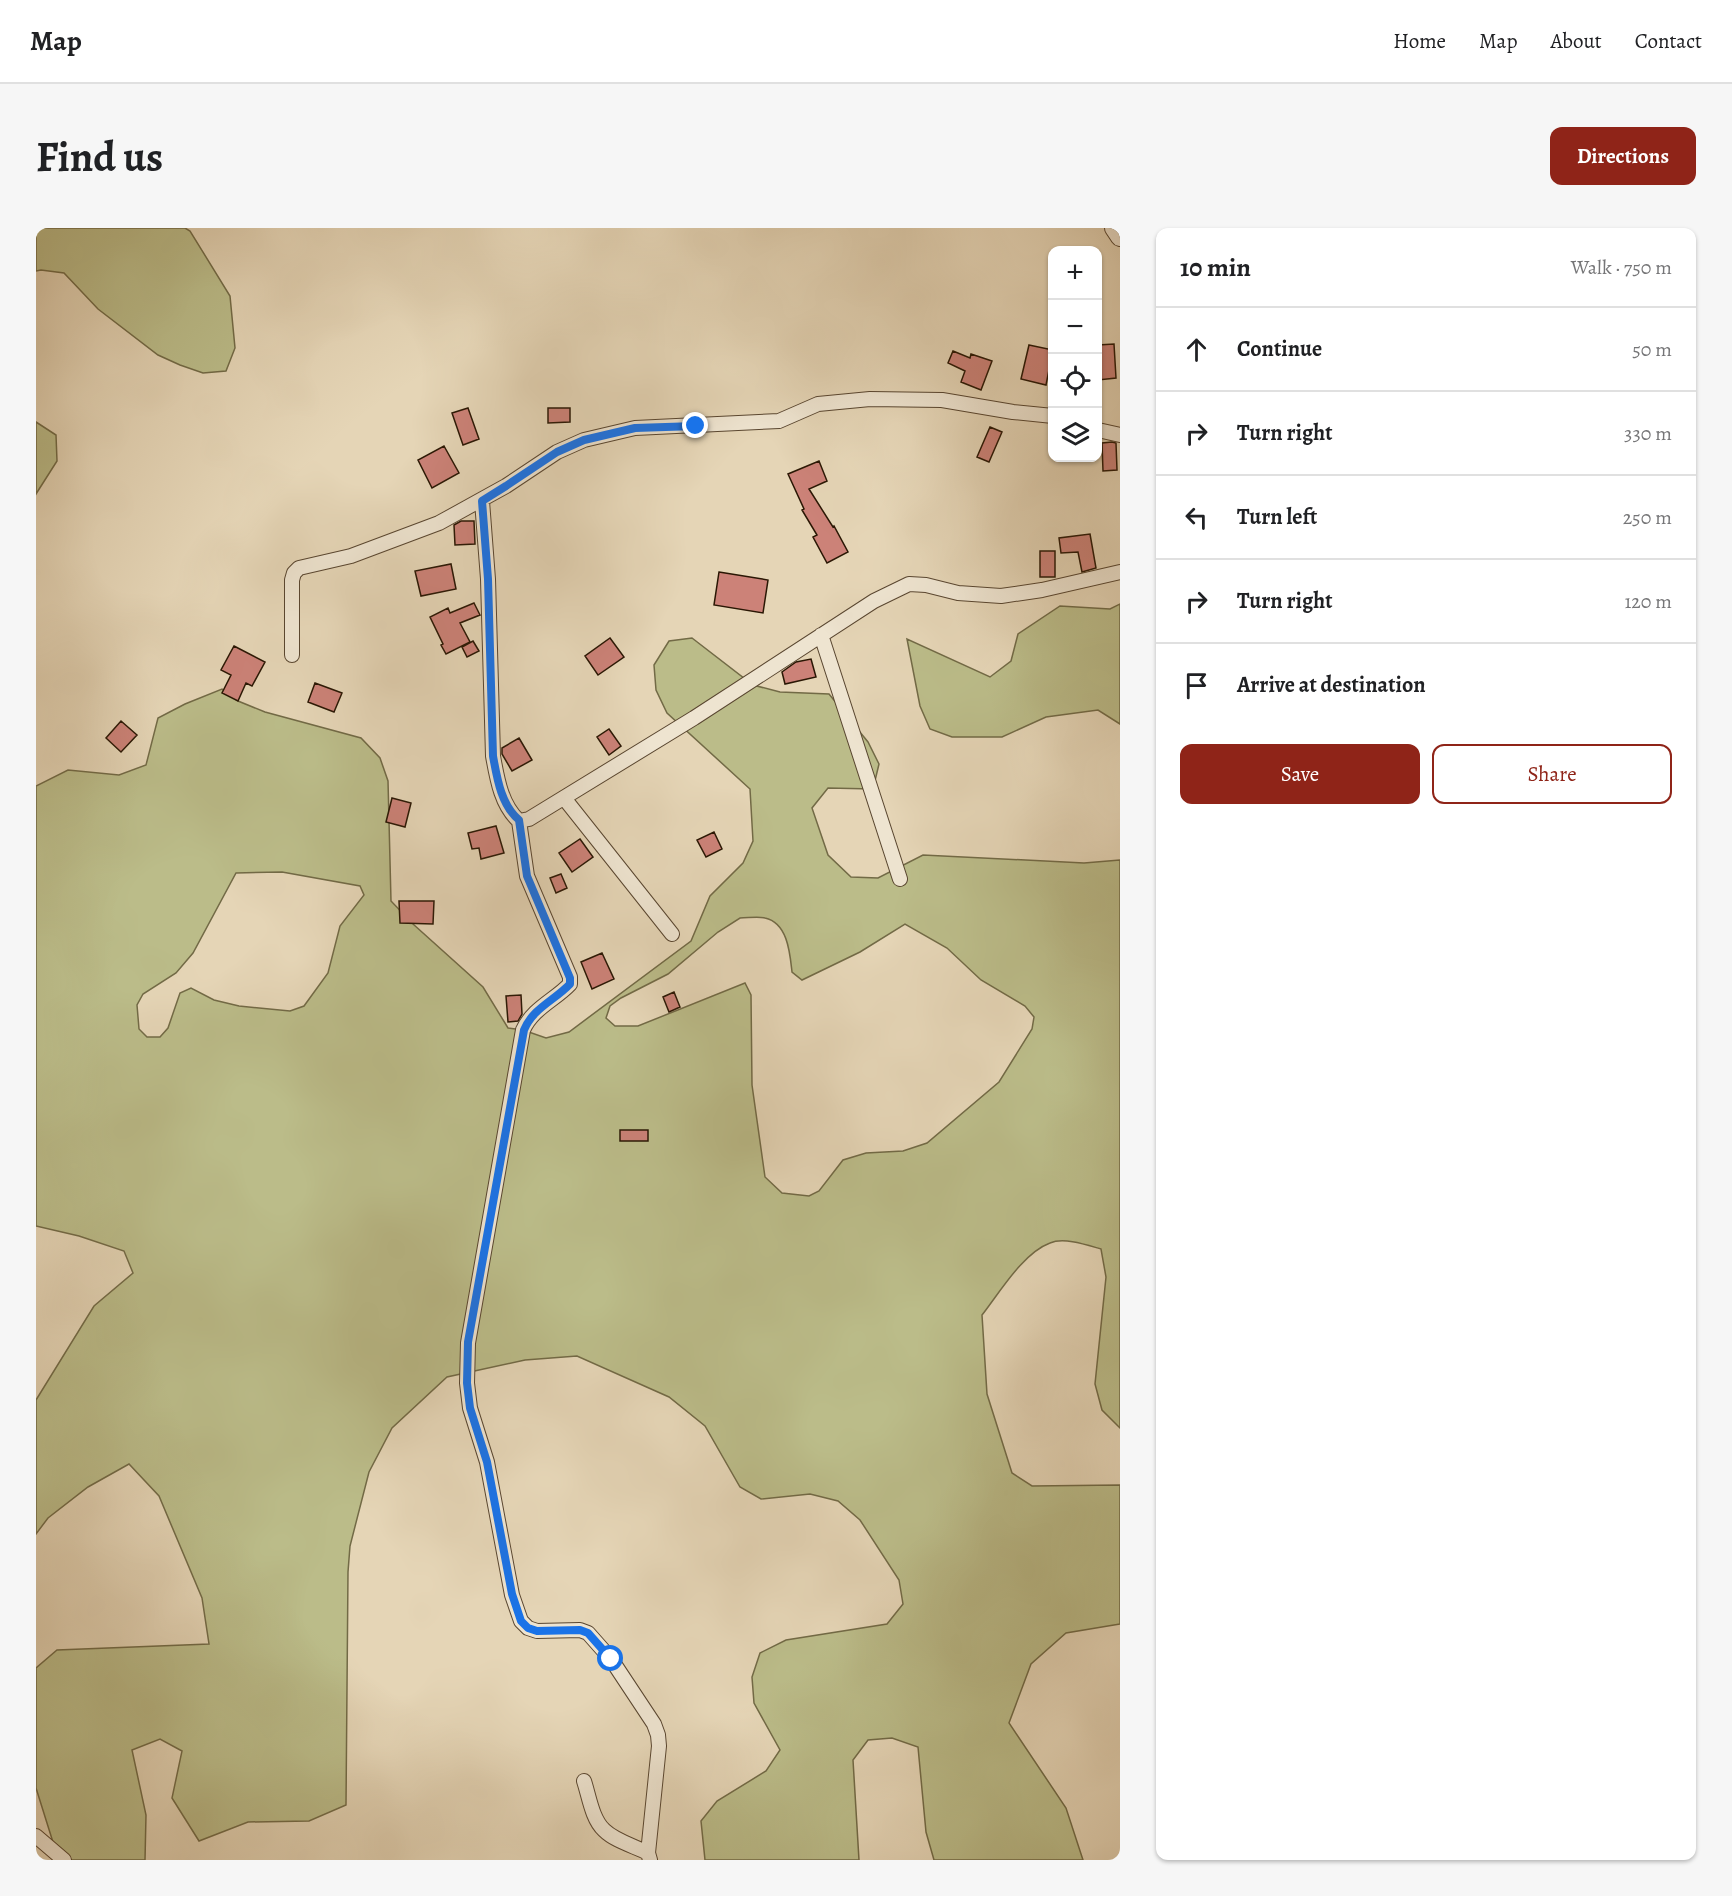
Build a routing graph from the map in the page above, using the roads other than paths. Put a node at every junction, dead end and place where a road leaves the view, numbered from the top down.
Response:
1 (1114, 228) edge
2 (1120, 237) edge
3 (1048, 416) edge
4 (1102, 431) edge
5 (1120, 435) edge
6 (482, 501) junction
7 (1120, 572) edge
8 (821, 635) junction
9 (292, 655) dead end
10 (564, 798) junction
11 (519, 820) junction
12 (900, 879) dead end
13 (672, 934) dead end
14 (584, 1781) dead end
15 (36, 1836) edge
16 (649, 1856) edge
17 (64, 1860) edge

1 - 2 street
3 - 6 street
4 - 5 street
6 - 9 street
6 - 11 street
7 - 8 street
8 - 10 street
8 - 12 street
10 - 11 street
10 - 13 street
11 - 16 street
14 - 16 street
15 - 17 street

